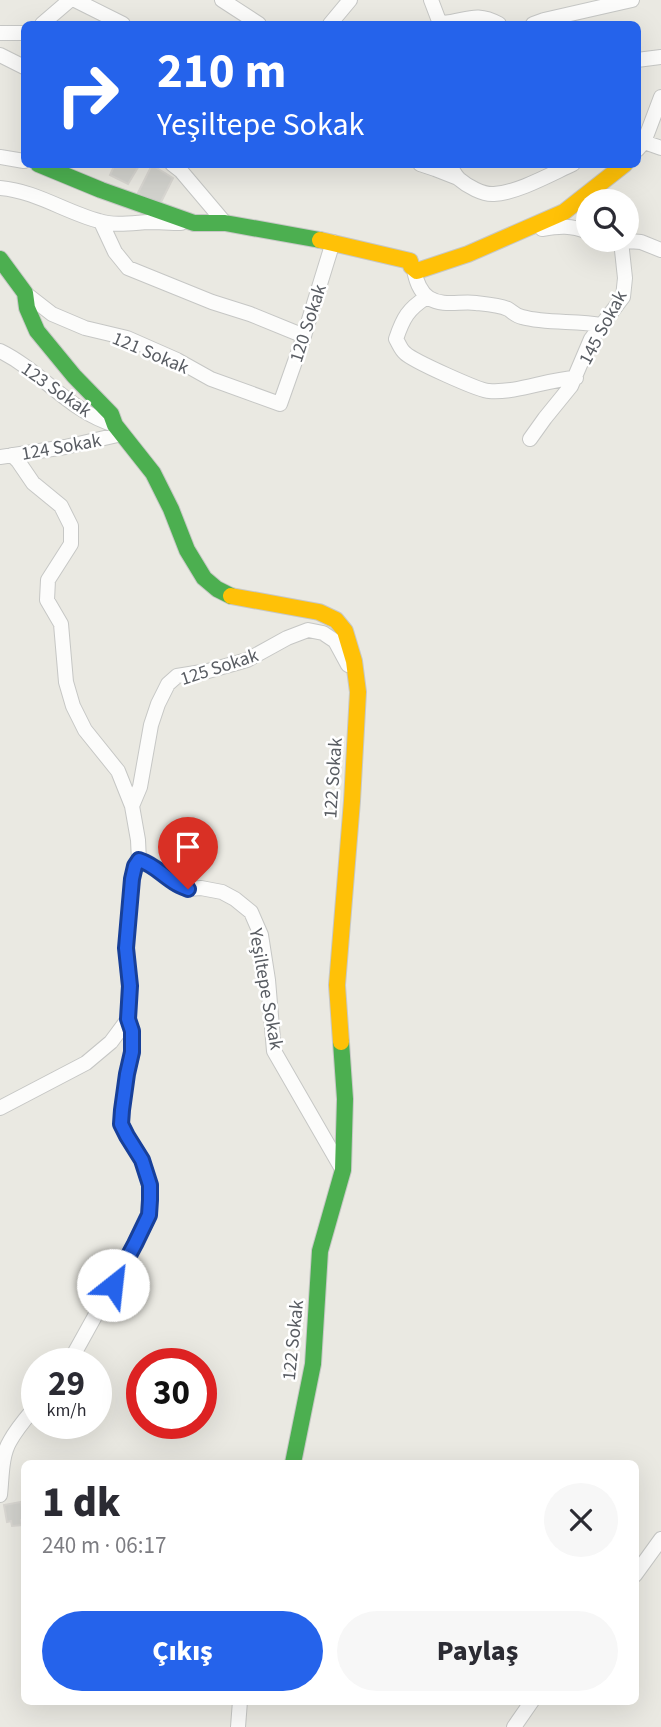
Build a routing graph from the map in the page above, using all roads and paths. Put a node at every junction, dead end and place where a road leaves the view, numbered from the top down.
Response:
1 (70, 0) edge
2 (75, 0) edge
3 (222, 0) edge
4 (350, 0) edge
5 (431, 0) edge
6 (630, 0) edge
7 (46, 21) edge
8 (117, 21) edge
9 (254, 21) edge
10 (332, 21) edge
11 (439, 21) edge
12 (452, 21) edge
13 (493, 21) edge
14 (541, 21) edge
15 (0, 33) edge
16 (21, 33) edge
17 (0, 55) edge
18 (661, 57) edge
19 (641, 60) edge
20 (21, 66) edge
21 (661, 97) edge
22 (641, 141) edge
23 (641, 145) edge
24 (661, 148) edge
25 (0, 157) edge
26 (21, 160) edge
27 (48, 168) edge
28 (180, 168) edge
29 (431, 168) edge
30 (452, 168) edge
31 (564, 168) edge
32 (620, 168) edge
33 (458, 178) junction
34 (0, 188) edge
35 (101, 222) junction
36 (194, 223) junction
37 (225, 223) junction
38 (576, 228) edge
39 (506, 238) junction
40 (333, 242) junction
41 (639, 242) edge
42 (661, 250) edge
43 (620, 252) edge
44 (0, 259) edge
45 (414, 270) junction
46 (25, 293) junction
47 (427, 297) junction
48 (602, 325) junction
49 (304, 336) junction
50 (0, 351) edge
51 (576, 377) junction
52 (280, 404) joint
53 (118, 430) junction
54 (530, 439) dead end
55 (6, 456) edge
56 (358, 692) junction
57 (132, 806) junction
58 (139, 860) junction
59 (128, 1019) junction
60 (0, 1108) edge
61 (343, 1170) junction
62 (77, 1348) edge
63 (21, 1424) edge
64 (294, 1460) edge
65 (0, 1495) edge
66 (661, 1539) edge
67 (639, 1569) edge
68 (240, 1705) edge
69 (529, 1705) edge
70 (238, 1727) edge
71 (514, 1727) edge

1 - 7 street
2 - 8 street
3 - 9 street
4 - 10 street
5 - 11 street
6 - 14 street
12 - 13 street
15 - 16 street
17 - 20 street
18 - 19 street
21 - 22 street
23 - 24 street
25 - 26 street
27 - 36 street
28 - 37 street
29 - 33 street
30 - 33 street
31 - 33 street
32 - 39 street
34 - 35 street
35 - 36 street
35 - 49 street
36 - 37 street
37 - 40 street
38 - 39 street
39 - 45 street
40 - 45 street
40 - 49 street, 120 Sokak
41 - 42 street
43 - 48 street, 145 Sokak
44 - 46 street, 122 Sokak
45 - 47 street
46 - 52 street, 121 Sokak
46 - 53 street, 122 Sokak
47 - 48 street
47 - 51 street
48 - 51 street, 145 Sokak
49 - 52 street, 120 Sokak
50 - 53 street, 123 Sokak
51 - 54 street, 145 Sokak
53 - 55 street, 124 Sokak
53 - 56 street, 122 Sokak
55 - 57 street, 125 Sokak
56 - 57 street, 125 Sokak
56 - 61 street, 122 Sokak
57 - 58 street, 125 Sokak
58 - 59 street
58 - 61 street, Yeşiltepe Sokak
59 - 60 street
59 - 62 street
61 - 64 street, 122 Sokak
63 - 65 street
66 - 67 street
68 - 70 street
69 - 71 street

